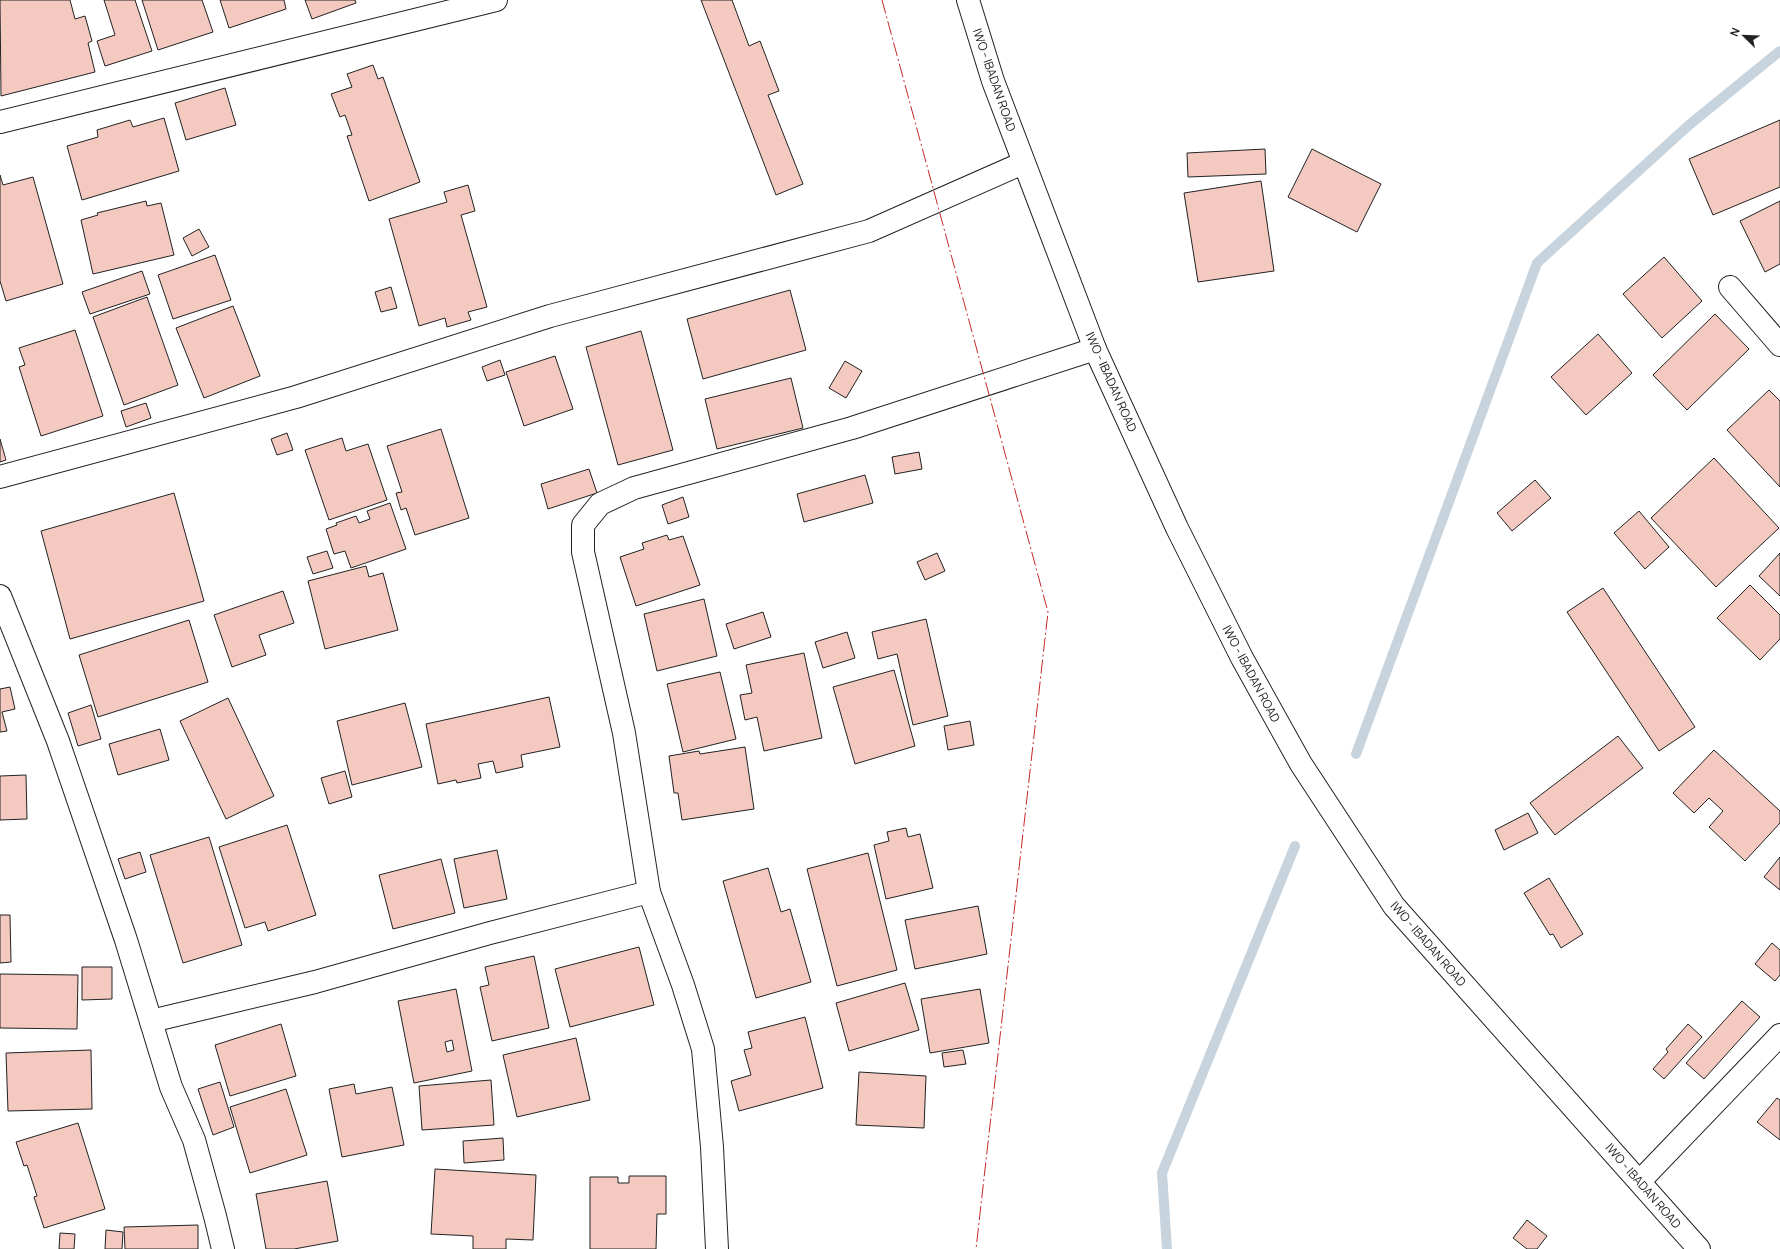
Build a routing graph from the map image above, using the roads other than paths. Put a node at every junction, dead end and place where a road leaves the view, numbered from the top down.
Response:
1 (496, 0) edge
2 (968, 0) edge
3 (0, 122) edge
4 (1023, 163) junction
5 (1730, 287) dead end
6 (1780, 345) edge
7 (1095, 349) junction
8 (0, 477) edge
9 (0, 596) edge
10 (649, 892) junction
11 (151, 1021) junction
12 (1780, 1034) edge
13 (1640, 1181) junction
14 (223, 1249) edge
15 (717, 1249) edge
16 (1699, 1249) edge

1 - 3 street
2 - 4 street, IWO - IBADAN ROAD
4 - 7 street, IWO - IBADAN ROAD
4 - 8 street
5 - 6 street
7 - 10 street
7 - 13 street, IWO - IBADAN ROAD
9 - 11 street
10 - 11 street
10 - 15 street
11 - 14 street
12 - 13 street
13 - 16 street, IWO - IBADAN ROAD

